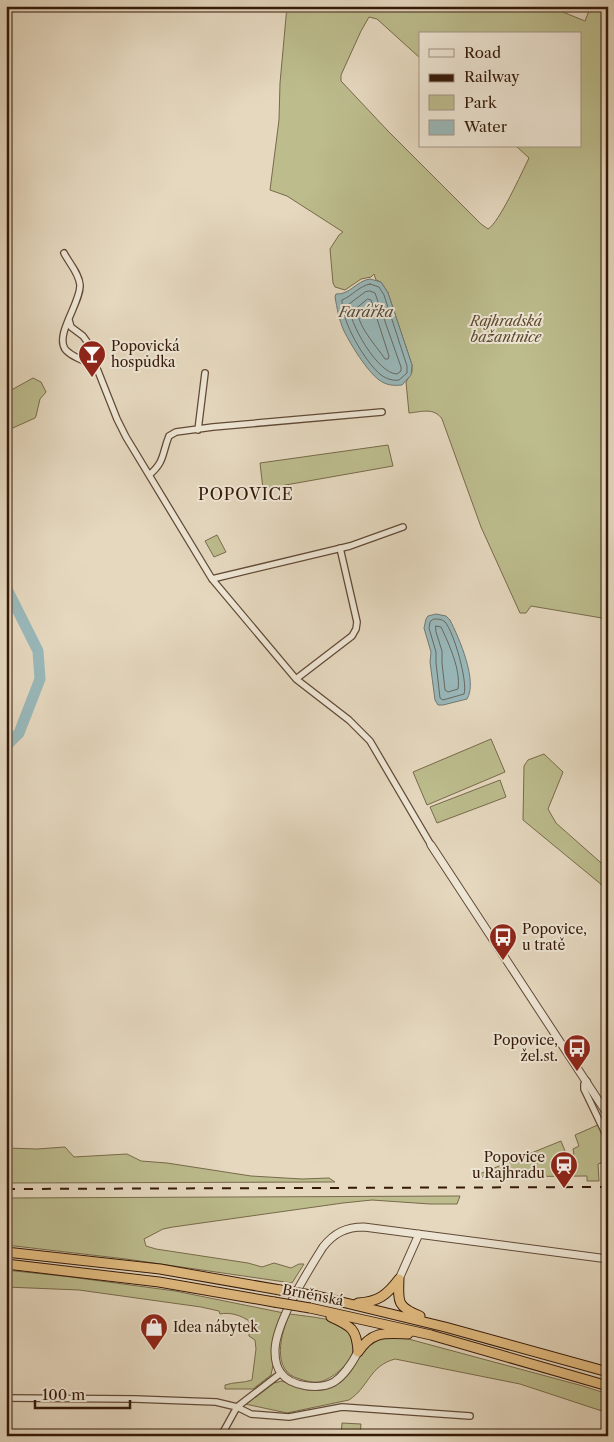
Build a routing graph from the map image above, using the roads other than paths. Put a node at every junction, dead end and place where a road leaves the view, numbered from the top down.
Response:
1 (64, 253) dead end
2 (69, 320) junction
3 (74, 331) junction
4 (64, 334) junction
5 (96, 366) junction
6 (205, 373) dead end
7 (382, 412) dead end
8 (198, 430) junction
9 (149, 475) junction
10 (403, 527) dead end
11 (340, 548) junction
12 (212, 579) junction
13 (296, 679) junction
14 (431, 845) joint
15 (587, 1081) junction
16 (608, 1115) edge
17 (608, 1138) edge
18 (419, 1234) junction
19 (6, 1252) edge
20 (608, 1259) edge
21 (6, 1264) edge
22 (399, 1279) junction
23 (351, 1304) junction
24 (310, 1308) junction
25 (445, 1327) junction
26 (431, 1335) junction
27 (358, 1352) junction
28 (608, 1372) edge
29 (280, 1373) junction
30 (608, 1386) edge
31 (6, 1398) edge
32 (237, 1407) junction
33 (470, 1416) dead end
34 (221, 1436) edge

1 - 2 street
2 - 3 street
2 - 4 street
3 - 4 street
3 - 5 street
4 - 5 street
5 - 9 street
6 - 8 street
7 - 8 street
8 - 9 street
9 - 12 street
10 - 11 street
11 - 12 street
11 - 13 street
12 - 13 street
13 - 14 street
14 - 15 street
15 - 16 street
15 - 17 street
18 - 20 street
18 - 22 street
18 - 29 street
19 - 23 highway, Brněnská, bridge
21 - 24 highway, Brněnská, bridge
22 - 23 highway
22 - 25 highway
23 - 25 highway, Brněnská
24 - 26 highway, Brněnská
24 - 27 highway
25 - 28 highway, Brněnská
26 - 27 highway
26 - 30 highway, Brněnská
27 - 29 street
29 - 32 street
31 - 32 street
32 - 33 street
32 - 34 street

